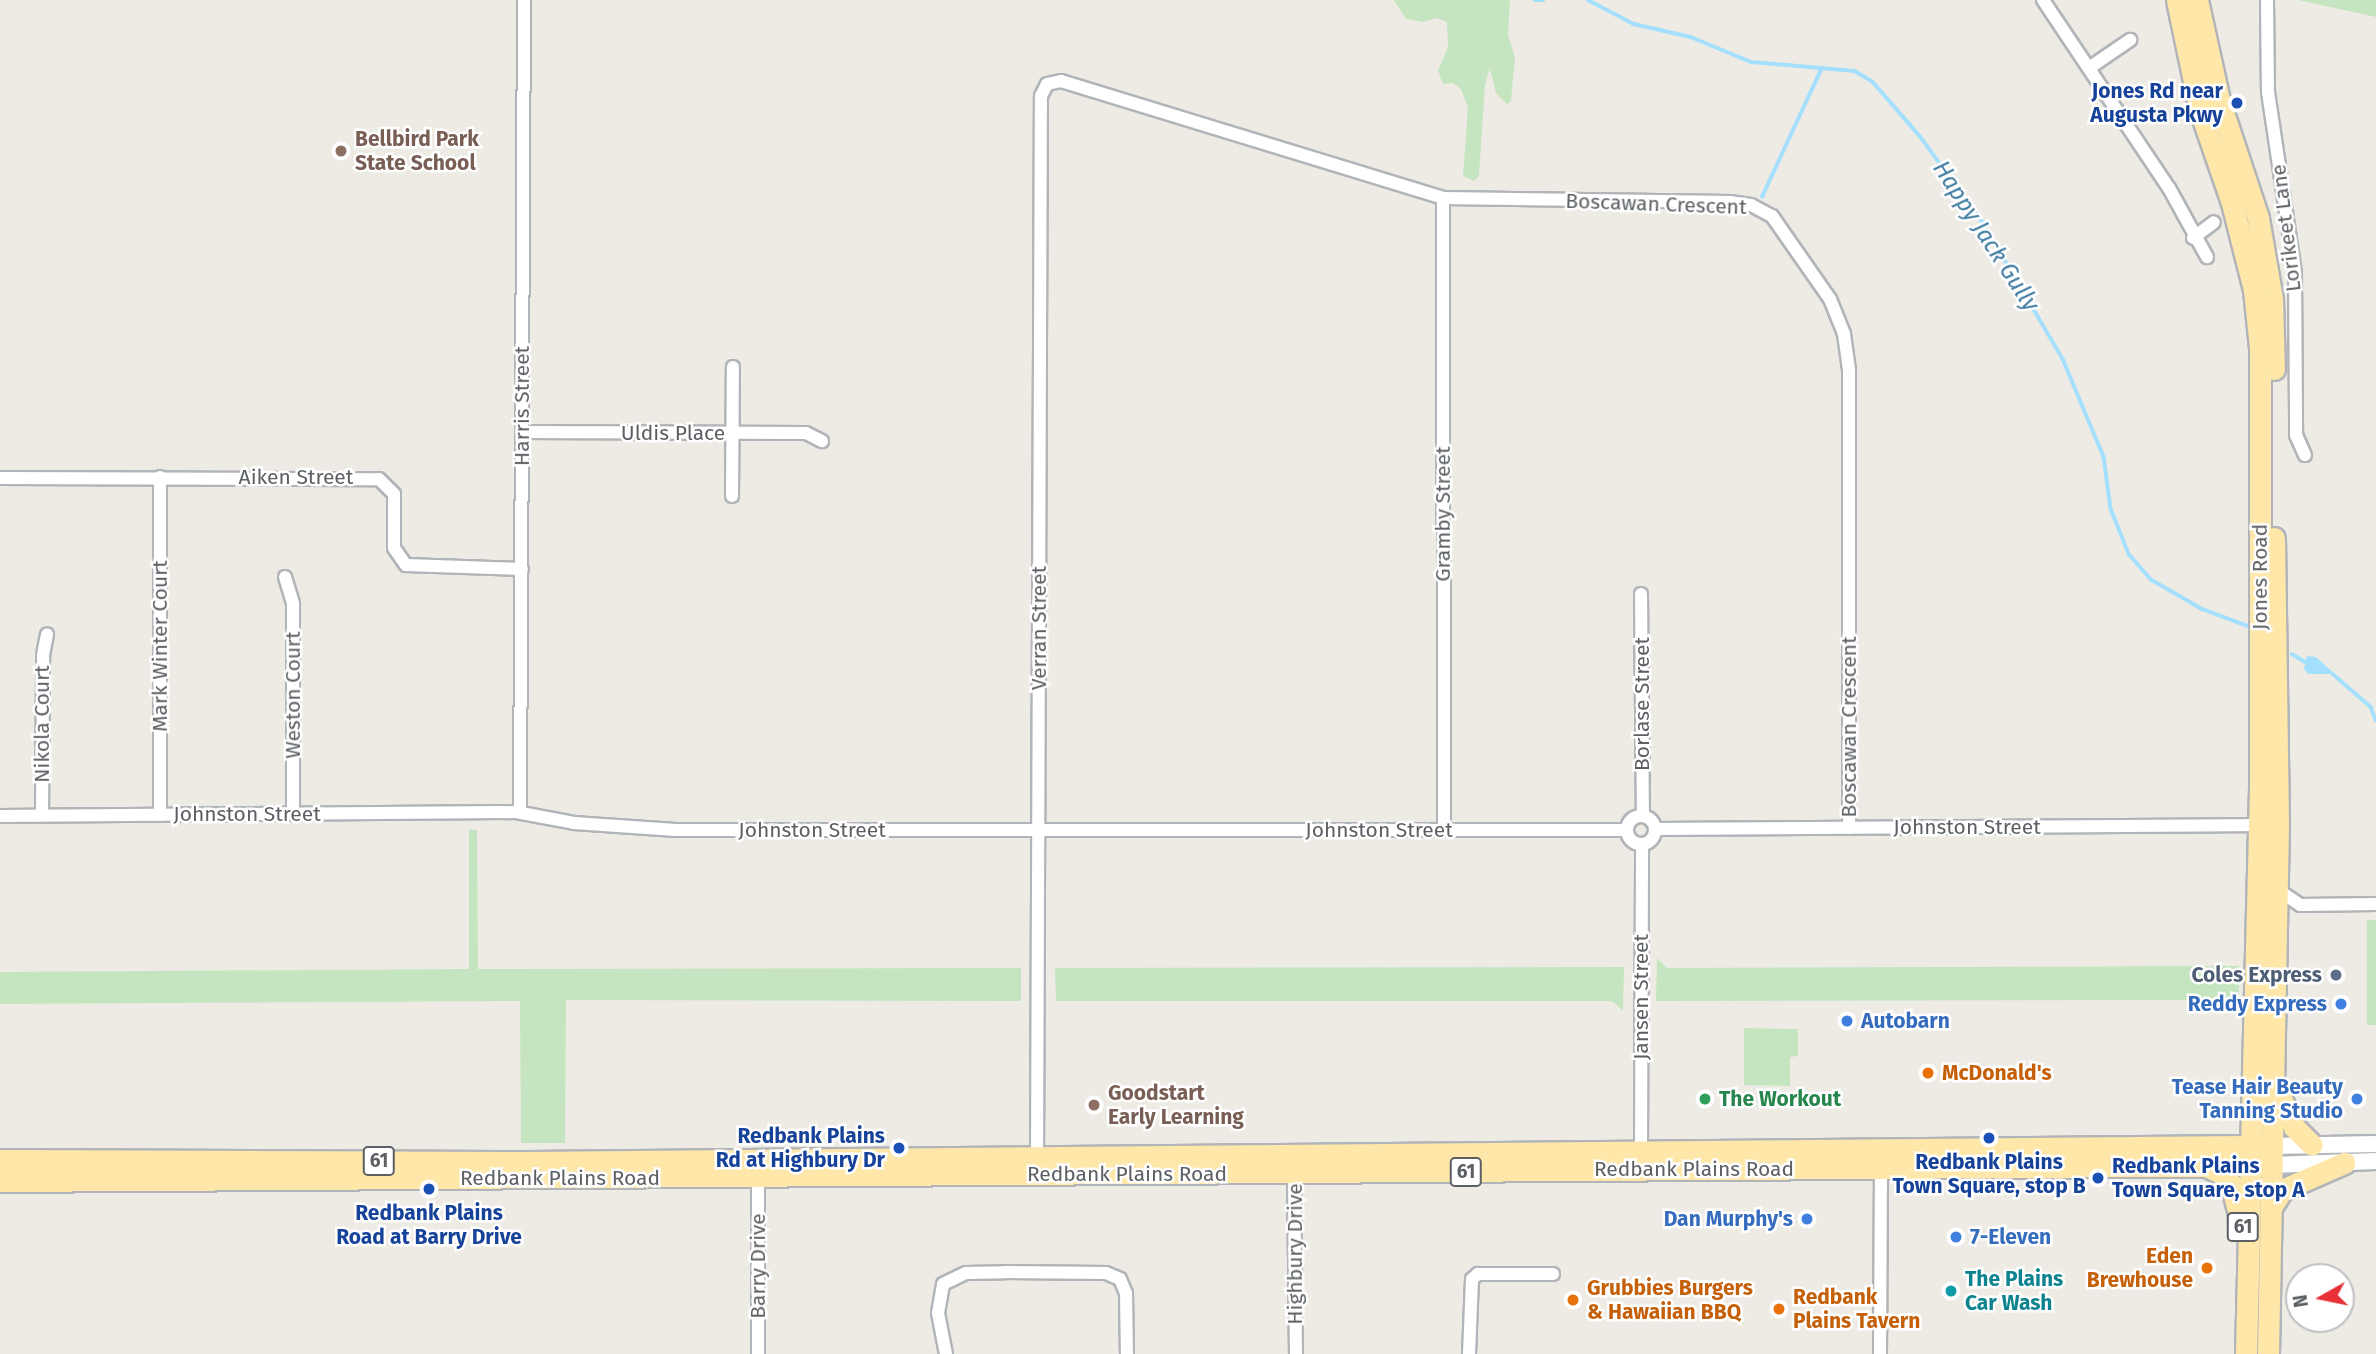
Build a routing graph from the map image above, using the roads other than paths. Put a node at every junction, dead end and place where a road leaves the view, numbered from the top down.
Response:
1 (524, 0) edge
2 (2043, 0) edge
3 (2197, 0) edge
4 (2267, 0) edge
5 (2176, 4) edge
6 (2130, 40) dead end
7 (2089, 68) junction
8 (1047, 84) joint
9 (1443, 198) junction
10 (2214, 222) dead end
11 (2193, 238) junction
12 (2207, 257) dead end
13 (733, 367) dead end
14 (522, 432) junction
15 (733, 433) junction
16 (822, 441) dead end
17 (2305, 454) dead end
18 (160, 477) junction
19 (0, 478) edge
20 (733, 496) dead end
21 (522, 569) junction
22 (285, 577) dead end
23 (1641, 594) dead end
24 (47, 634) dead end
25 (520, 812) junction
26 (293, 814) junction
27 (42, 815) junction
28 (160, 815) junction
29 (1643, 815) junction
30 (0, 816) edge
31 (2269, 825) junction
32 (1849, 828) junction
33 (1444, 830) junction
34 (1626, 830) junction
35 (1656, 830) junction
36 (1038, 831) junction
37 (1642, 844) junction
38 (2278, 890) junction
39 (2376, 904) edge
40 (2300, 905) junction
41 (2276, 919) junction
42 (2273, 1078) junction
43 (2376, 1144) edge
44 (2312, 1145) junction
45 (1980, 1146) junction
46 (1294, 1154) junction
47 (2263, 1156) junction
48 (1881, 1158) junction
49 (1639, 1159) junction
50 (0, 1160) edge
51 (2376, 1161) edge
52 (2344, 1163) junction
53 (1037, 1165) junction
54 (2206, 1166) junction
55 (2067, 1167) junction
56 (1294, 1175) junction
57 (758, 1177) junction
58 (0, 1181) edge
59 (2272, 1206) junction
60 (1553, 1274) dead end
61 (2249, 1304) junction
62 (758, 1354) edge
63 (946, 1354) edge
64 (1126, 1354) edge
65 (1296, 1354) edge
66 (1469, 1354) edge
67 (1880, 1354) edge
68 (2246, 1354) edge
69 (2268, 1354) edge

1 - 14 street, Harris Street
2 - 7 street
3 - 31 main road, Jones Road
4 - 17 street, Lorikeet Lane
5 - 31 main road, Jones Road
6 - 7 street
7 - 11 street
8 - 9 street, Boscawan Crescent
8 - 36 street, Verran Street
9 - 32 street, Boscawan Crescent
9 - 33 street, Gramby Street
10 - 11 street
11 - 12 street
13 - 15 street
14 - 15 street, Uldis Place
14 - 21 street, Harris Street
15 - 16 street, Uldis Place
15 - 20 street
18 - 19 street, Aiken Street
18 - 21 street, Aiken Street
18 - 28 street, Mark Winter Court
21 - 25 street, Harris Street
22 - 26 street, Weston Court
23 - 29 street, Borlase Street
24 - 27 street, Nikola Court
25 - 26 street, Johnston Street
25 - 36 street, Johnston Street
26 - 28 street, Johnston Street
27 - 28 street, Johnston Street
27 - 30 street, Johnston Street
29 - 34 street
29 - 35 street
31 - 32 street, Johnston Street
31 - 38 main road, Jones Road
31 - 47 main road, Jones Road
32 - 35 street, Johnston Street
33 - 34 street, Johnston Street
33 - 36 street, Johnston Street
34 - 37 street
35 - 37 street
36 - 53 street, Verran Street
37 - 49 street, Jansen Street
38 - 40 street
38 - 41 main road, Jones Road
39 - 40 street
40 - 41 street
41 - 42 main road, Jones Road
42 - 44 main road
42 - 47 main road, Jones Road
43 - 44 street
44 - 47 street
45 - 47 main road, Redbank Plains Road / 61
45 - 48 main road, Redbank Plains Road / 61
45 - 55 main road
46 - 49 main road, Redbank Plains Road / 61
46 - 53 main road, Redbank Plains Road / 61
46 - 56 street, Highbury Drive
47 - 52 street
47 - 54 main road, Redbank Plains Road / 61
47 - 59 main road, 61
47 - 61 main road, 61
48 - 49 main road, Redbank Plains Road / 61
48 - 55 main road, Redbank Plains Road / 61
48 - 67 street
49 - 56 main road, Redbank Plains Road / 61
50 - 53 main road, Redbank Plains Road / 61
51 - 52 street
52 - 59 main road
53 - 56 main road, Redbank Plains Road / 61
53 - 57 main road, Redbank Plains Road / 61
54 - 55 main road, Redbank Plains Road / 61
54 - 61 main road, 61
56 - 65 street, Highbury Drive
57 - 58 main road, Redbank Plains Road / 61
57 - 62 street, Barry Drive
59 - 69 main road, 61
60 - 66 street
61 - 68 main road, 61
63 - 64 street

